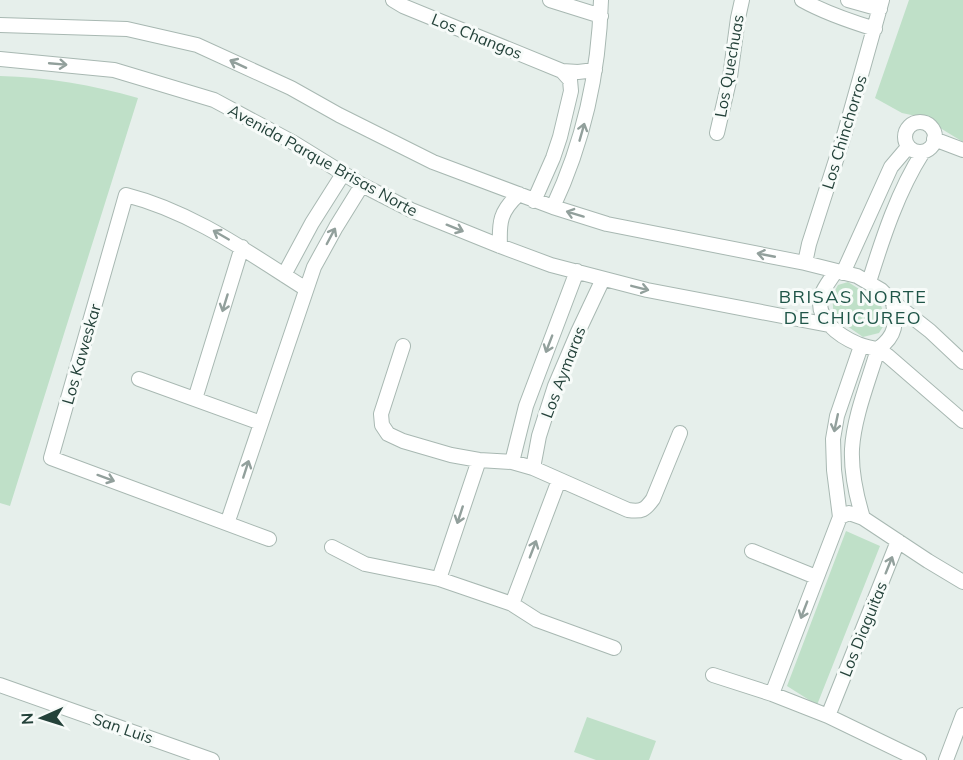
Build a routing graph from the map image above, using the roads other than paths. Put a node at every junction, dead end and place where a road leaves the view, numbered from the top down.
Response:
1 (393, 0) edge
2 (550, 0) edge
3 (602, 0) edge
4 (742, 0) edge
5 (802, 0) edge
6 (848, 0) edge
7 (881, 4) edge
8 (601, 16) junction
9 (0, 25) edge
10 (874, 28) junction
11 (0, 59) edge
12 (596, 70) junction
13 (562, 71) junction
14 (717, 133) dead end
15 (934, 139) junction
16 (908, 147) junction
17 (963, 150) edge
18 (923, 152) junction
19 (343, 174) junction
20 (362, 185) junction
21 (519, 194) junction
22 (534, 201) junction
23 (553, 207) junction
24 (500, 246) junction
25 (242, 247) junction
26 (805, 263) junction
27 (577, 272) junction
28 (839, 272) junction
29 (284, 275) junction
30 (603, 279) junction
31 (869, 282) junction
32 (306, 289) junction
33 (893, 302) junction
34 (829, 325) junction
35 (403, 346) dead end
36 (861, 346) junction
37 (878, 349) junction
38 (963, 362) edge
39 (139, 379) dead end
40 (195, 399) junction
41 (963, 421) edge
42 (261, 423) junction
43 (680, 433) dead end
44 (479, 460) junction
45 (512, 462) junction
46 (533, 468) junction
47 (560, 480) junction
48 (840, 517) junction
49 (862, 518) junction
50 (224, 521) junction
51 (270, 539) dead end
52 (898, 542) junction
53 (332, 548) dead end
54 (752, 551) dead end
55 (816, 577) junction
56 (439, 579) junction
57 (963, 582) edge
58 (512, 604) junction
59 (614, 648) dead end
60 (713, 675) dead end
61 (0, 685) edge
62 (772, 694) junction
63 (963, 715) edge
64 (828, 716) junction
65 (212, 760) edge
66 (919, 760) edge
67 (945, 760) edge

1 - 13 street, Los Changos
2 - 8 street
3 - 8 street
4 - 14 street, Los Quechuas
5 - 10 street
6 - 7 street
7 - 10 street, Los Chinchorros
8 - 12 street
21 -> 9 street
10 - 26 street, Los Chinchorros
11 -> 19 street, Avenida Parque Brisas Norte
12 - 13 street, Los Changos
23 -> 12 street
13 - 22 street
15 - 16 street
15 - 17 street
15 - 18 street
16 - 18 street
16 - 28 street
18 - 31 street
19 - 20 street, Avenida Parque Brisas Norte
19 - 29 street
20 -> 24 street, Avenida Parque Brisas Norte
32 -> 20 street
21 - 22 street
21 - 24 street
22 - 23 street
26 -> 23 street
24 - 27 street, Avenida Parque Brisas Norte
25 - 29 street, Los Kaweskar
25 -> 40 street
25 -> 50 street, Los Kaweskar
26 - 28 street
27 - 30 street, Avenida Parque Brisas Norte
27 -> 45 street, Los Aymaras
28 - 31 street
28 - 34 street
29 - 32 street, Los Kaweskar
30 -> 34 street, Avenida Parque Brisas Norte
30 - 46 street, Los Aymaras
31 - 33 street
32 - 42 street
33 - 37 street
33 - 38 street
34 - 36 street, Avenida Parque Brisas Norte
35 - 44 street
36 - 37 street, Avenida Parque Brisas Norte
36 -> 48 street
37 - 41 street, Avenida Parque Brisas Norte
37 - 49 street
39 - 40 street
40 - 42 street
50 -> 42 street
43 - 47 street
44 - 45 street
44 -> 56 street
45 - 46 street
46 - 47 street
58 -> 47 street
48 - 49 street
48 - 55 street
49 - 52 street
50 - 51 street, Los Kaweskar
52 - 57 street
64 -> 52 street, Los Diaguitas
53 - 56 street
54 - 55 street
55 -> 62 street
56 - 58 street
58 - 59 street
60 - 62 street
61 - 65 street, San Luis
62 - 64 street
63 - 67 street
64 - 66 street

